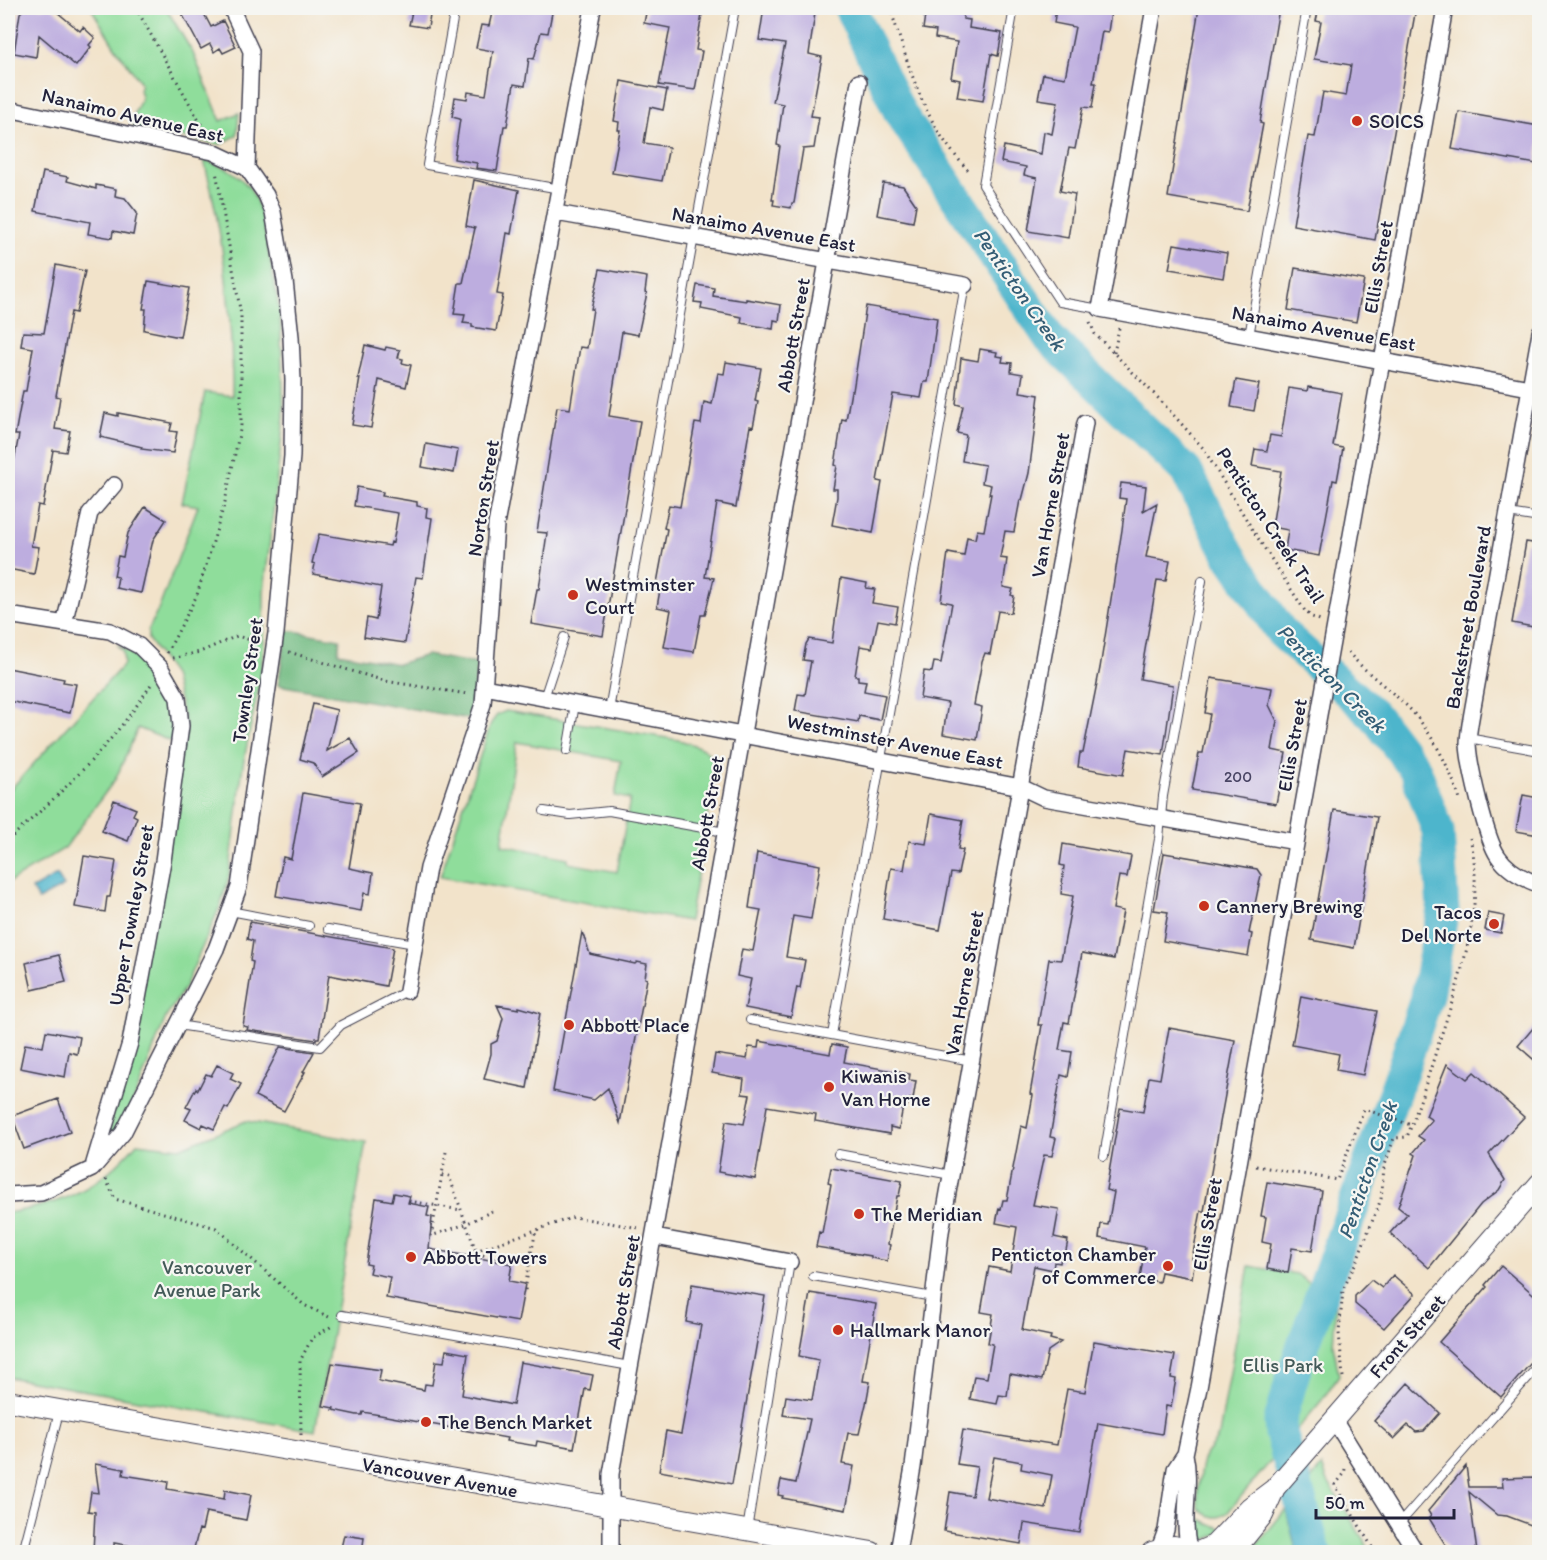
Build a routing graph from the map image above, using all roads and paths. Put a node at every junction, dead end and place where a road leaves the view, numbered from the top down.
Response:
1 (136, 8) edge
2 (231, 8) edge
3 (455, 8) edge
4 (593, 8) edge
5 (735, 8) edge
6 (890, 8) edge
7 (1014, 8) edge
8 (1154, 8) edge
9 (1306, 8) edge
10 (1445, 8) edge
11 (859, 82) dead end
12 (8, 108) edge
13 (209, 138) dead end
14 (216, 166) dead end
15 (247, 168) junction
16 (983, 185) junction
17 (560, 189) junction
18 (556, 213) junction
19 (694, 238) junction
20 (827, 261) junction
21 (965, 285) joint
22 (1100, 309) junction
23 (1122, 313) junction
24 (1092, 327) dead end
25 (1539, 332) edge
26 (1249, 336) junction
27 (1114, 353) junction
28 (1382, 360) junction
29 (1534, 389) edge
30 (1085, 423) dead end
31 (114, 485) dead end
32 (1508, 513) junction
33 (1539, 518) edge
34 (1202, 581) dead end
35 (8, 615) edge
36 (64, 624) junction
37 (564, 637) dead end
38 (1332, 640) junction
39 (274, 647) junction
40 (160, 667) junction
41 (484, 692) junction
42 (544, 698) junction
43 (575, 704) junction
44 (609, 710) junction
45 (742, 734) junction
46 (1468, 738) junction
47 (567, 751) dead end
48 (1539, 751) edge
49 (880, 760) junction
50 (1021, 787) junction
51 (1460, 802) dead end
52 (544, 811) dead end
53 (1161, 818) junction
54 (1468, 831) dead end
55 (725, 832) junction
56 (8, 840) edge
57 (1296, 842) junction
58 (1539, 885) edge
59 (230, 911) junction
60 (309, 926) dead end
61 (328, 929) dead end
62 (415, 944) junction
63 (406, 991) joint
64 (750, 1020) dead end
65 (178, 1025) junction
66 (832, 1035) junction
67 (972, 1061) junction
68 (1411, 1125) junction
69 (446, 1152) dead end
70 (838, 1154) dead end
71 (1104, 1156) dead end
72 (1239, 1163) junction
73 (95, 1165) junction
74 (442, 1174) junction
75 (951, 1175) junction
76 (1539, 1183) edge
77 (8, 1195) edge
78 (409, 1201) dead end
79 (436, 1205) junction
80 (461, 1210) junction
81 (492, 1211) dead end
82 (466, 1224) junction
83 (537, 1229) junction
84 (655, 1234) junction
85 (475, 1251) junction
86 (790, 1262) joint
87 (529, 1263) junction
88 (813, 1276) dead end
89 (525, 1291) dead end
90 (933, 1297) junction
91 (342, 1315) dead end
92 (1539, 1364) edge
93 (631, 1366) junction
94 (1343, 1377) dead end
95 (8, 1401) edge
96 (60, 1410) junction
97 (1334, 1420) junction
98 (302, 1453) junction
99 (1185, 1454) junction
100 (1345, 1467) dead end
101 (1274, 1489) junction
102 (612, 1507) junction
103 (1399, 1524) junction
104 (747, 1531) junction
105 (1155, 1551) edge
106 (1194, 1551) edge
107 (23, 1552) edge
108 (611, 1552) edge
109 (872, 1552) edge
110 (898, 1552) edge
111 (1233, 1552) edge
112 (1375, 1552) edge
113 (1416, 1552) edge

1 - 13 path
2 - 15 street
3 - 17 lane
4 - 17 street, Norton Street
5 - 19 lane
6 - 16 path
7 - 16 lane
8 - 22 street
9 - 26 lane
10 - 28 street, Ellis Street
11 - 20 street, Abbott Street
12 - 15 street, Nanaimo Avenue East
14 - 40 path
15 - 39 street, Townley Street
16 - 22 lane
17 - 18 street, Norton Street
18 - 19 street, Nanaimo Avenue East
18 - 41 street, Norton Street
19 - 20 street, Nanaimo Avenue East
19 - 44 lane
20 - 21 street, Nanaimo Avenue East
20 - 45 street, Abbott Street
21 - 49 lane
22 - 23 street, Nanaimo Avenue East
23 - 26 street, Nanaimo Avenue East
23 - 27 path
24 - 27 path, Penticton Creek Trail
25 - 29 street, Backstreet Boulevard
26 - 28 street, Nanaimo Avenue East
27 - 38 path, Penticton Creek Trail
28 - 29 street, Nanaimo Avenue East
28 - 38 street, Ellis Street
29 - 32 street, Backstreet Boulevard
30 - 50 street, Van Horne Street
31 - 36 street
32 - 33 lane
32 - 46 street, Backstreet Boulevard
34 - 53 lane
35 - 36 street
36 - 40 street
37 - 42 lane
38 - 51 path, Penticton Creek Trail
38 - 57 street, Ellis Street
39 - 40 path
39 - 41 path
39 - 59 street, Townley Street
40 - 56 path
40 - 73 street, Upper Townley Street
41 - 42 street, Westminster Avenue East
41 - 62 street, Norton Street
42 - 43 street, Westminster Avenue East
43 - 44 street, Westminster Avenue East
43 - 47 lane
44 - 45 street, Westminster Avenue East
45 - 49 street, Westminster Avenue East
45 - 55 street, Abbott Street
46 - 48 lane
46 - 58 street, Backstreet Boulevard
49 - 50 street, Westminster Avenue East
49 - 66 lane
50 - 53 street, Westminster Avenue East
50 - 67 street, Van Horne Street
52 - 55 lane
53 - 57 street, Westminster Avenue East
53 - 71 lane
54 - 68 path
55 - 84 street, Abbott Street
57 - 72 street, Ellis Street
59 - 60 lane
59 - 65 street, Townley Street
61 - 62 lane
62 - 63 street, Norton Street
63 - 65 lane
64 - 66 lane
65 - 73 street, Townley Street
66 - 67 lane
67 - 75 street, Van Horne Street
68 - 72 path
68 - 94 path
69 - 74 path
70 - 75 lane
72 - 99 street, Ellis Street
73 - 77 street
73 - 98 path
74 - 79 path
74 - 80 path
75 - 90 street, Van Horne Street
76 - 97 street, Front Street
78 - 79 path
79 - 80 path
79 - 82 path
80 - 82 path
81 - 82 path
82 - 85 path
83 - 84 path
83 - 85 path
83 - 87 path
84 - 86 street
84 - 93 street, Abbott Street
85 - 87 path
86 - 104 lane
87 - 89 path
88 - 90 lane
90 - 110 street, Van Horne Street
91 - 93 lane
92 - 103 lane
93 - 102 street, Abbott Street
95 - 96 street, Vancouver Avenue
96 - 98 street, Vancouver Avenue
96 - 107 lane
97 - 101 street, Front Street
97 - 103 street
98 - 102 street, Vancouver Avenue
99 - 105 street, Ellis Street
99 - 106 street, Ellis Street
100 - 112 path
101 - 106 street, Front Street
101 - 111 street, Front Street
102 - 104 street, Vancouver Avenue
102 - 108 street, Abbott Street
103 - 113 street
104 - 109 street, Vancouver Avenue
105 - 106 street

